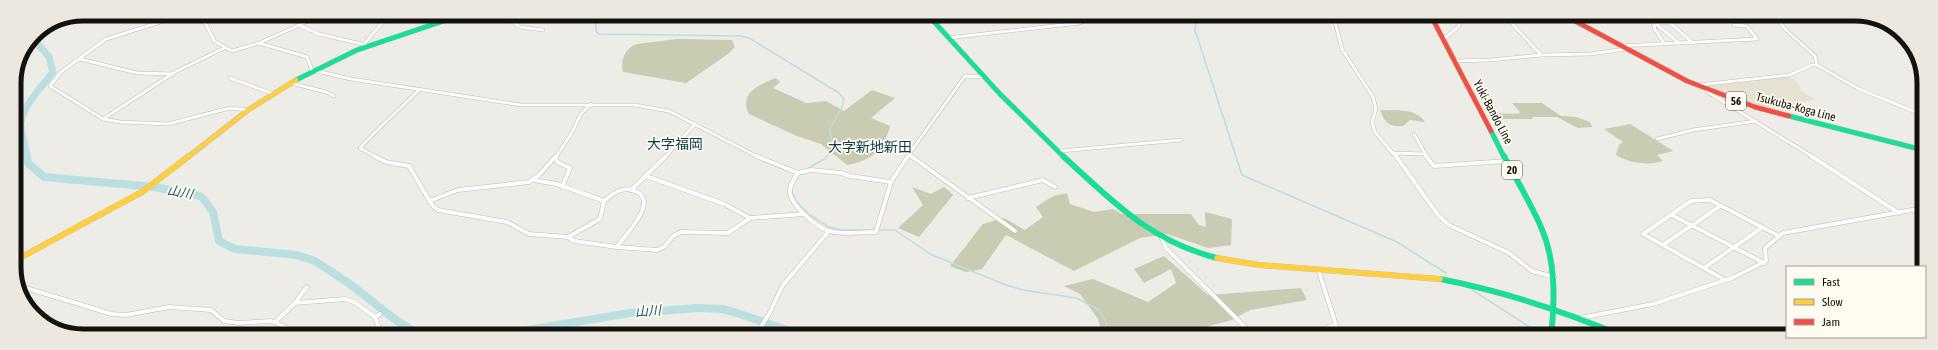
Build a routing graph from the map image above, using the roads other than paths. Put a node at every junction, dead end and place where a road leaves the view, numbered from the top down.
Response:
1 (164, 21) edge
2 (203, 21) edge
3 (307, 21) edge
4 (384, 21) edge
5 (442, 21) edge
6 (513, 21) edge
7 (933, 21) edge
8 (1083, 21) edge
9 (1335, 21) edge
10 (1434, 21) edge
11 (1463, 21) edge
12 (1509, 21) edge
13 (1576, 21) edge
14 (1779, 21) edge
15 (1655, 23) junction
16 (298, 25) junction
17 (1734, 25) dead end
18 (543, 30) dead end
19 (948, 38) junction
20 (1443, 40) junction
21 (258, 43) junction
22 (1664, 43) junction
23 (1679, 43) junction
24 (1693, 43) junction
25 (365, 45) junction
26 (1620, 46) junction
27 (224, 48) junction
28 (1627, 49) junction
29 (1540, 55) junction
30 (80, 59) junction
31 (1454, 61) junction
32 (1817, 65) junction
33 (312, 70) junction
34 (173, 74) junction
35 (984, 77) junction
36 (230, 78) dead end
37 (291, 83) junction
38 (1699, 87) junction
39 (420, 89) junction
40 (273, 94) junction
41 (334, 96) dead end
42 (592, 104) junction
43 (248, 110) junction
44 (1917, 113) edge
45 (103, 119) junction
46 (1756, 121) junction
47 (695, 124) junction
48 (1414, 134) dead end
49 (1657, 138) dead end
50 (1181, 140) dead end
51 (1917, 148) edge
52 (1060, 151) junction
53 (1393, 153) junction
54 (1425, 154) junction
55 (910, 155) junction
56 (556, 157) junction
57 (1507, 161) junction
58 (798, 173) junction
59 (646, 176) junction
60 (533, 180) junction
61 (891, 182) junction
62 (562, 186) junction
63 (1055, 187) dead end
64 (631, 190) junction
65 (968, 198) junction
66 (429, 201) junction
67 (604, 201) junction
68 (1720, 206) junction
69 (1917, 209) edge
70 (1899, 213) junction
71 (805, 214) junction
72 (1672, 215) junction
73 (750, 218) junction
74 (1692, 225) junction
75 (1760, 229) dead end
76 (829, 230) junction
77 (1015, 231) dead end
78 (1779, 236) junction
79 (568, 237) junction
80 (1162, 239) junction
81 (1663, 245) junction
82 (617, 247) junction
83 (1734, 247) junction
84 (21, 257) edge
85 (1764, 263) junction
86 (1704, 268) junction
87 (1318, 269) junction
88 (1555, 277) junction
89 (1725, 280) junction
90 (307, 287) dead end
91 (25, 288) edge
92 (295, 303) junction
93 (1554, 310) junction
94 (380, 314) dead end
95 (375, 317) junction
96 (1579, 318) junction
97 (275, 322) junction
98 (287, 329) edge
99 (378, 329) edge
100 (758, 329) edge
101 (1247, 329) edge
102 (1324, 329) edge
103 (1552, 329) edge
104 (1606, 329) edge

1 - 30 street
2 - 27 street
3 - 16 street
4 - 25 street
5 - 25 street
6 - 18 street
7 - 19 street
8 - 19 street
9 - 53 street
10 - 20 street, Yuki-Bando Line / 20
11 - 20 street
12 - 29 street
13 - 26 street, Tsukuba-Koga Line / 56
14 - 32 street
15 - 22 street
15 - 23 street
15 - 24 street
16 - 21 street
16 - 25 street
17 - 24 street
19 - 35 street
20 - 31 street, Yuki-Bando Line / 20
21 - 27 street
21 - 33 street
22 - 23 street
22 - 26 street
23 - 24 street
25 - 33 street
26 - 28 street, Tsukuba-Koga Line / 56
27 - 34 street
28 - 29 street
28 - 38 street, Tsukuba-Koga Line / 56
29 - 31 street
30 - 34 street
30 - 45 street
31 - 57 street, Yuki-Bando Line / 20
32 - 38 street
32 - 44 street
33 - 37 street
33 - 39 street
34 - 45 street
35 - 52 street
35 - 55 street
36 - 40 street
37 - 40 street
37 - 41 street
38 - 46 street
38 - 51 street, Tsukuba-Koga Line / 56
39 - 42 street
39 - 66 street
40 - 43 street
42 - 47 street
42 - 56 street
43 - 45 street
43 - 84 street
46 - 49 street
46 - 70 street
47 - 58 street
47 - 59 street
48 - 54 street
50 - 52 street
52 - 80 street
53 - 54 street
53 - 88 street
54 - 57 street
55 - 61 street
55 - 65 street
56 - 60 street
56 - 62 street
57 - 88 street, Yuki-Bando Line / 20
58 - 61 street
58 - 71 street
59 - 64 street
59 - 73 street
60 - 62 street
60 - 66 street
61 - 76 street
62 - 67 street
63 - 65 street
64 - 67 street
64 - 82 street
65 - 77 street
66 - 79 street
67 - 79 street
68 - 72 street
68 - 74 street
68 - 78 street
69 - 70 street
70 - 78 street
71 - 73 street
71 - 76 street
72 - 74 street
72 - 81 street
73 - 82 street
74 - 81 street
74 - 83 street
75 - 83 street
76 - 100 street
78 - 85 street
79 - 82 street
80 - 87 street
80 - 101 street
81 - 86 street
83 - 85 street
83 - 86 street
85 - 89 street
86 - 89 street
87 - 93 street
87 - 102 street
88 - 93 street, Yuki-Bando Line / 20
89 - 96 street
90 - 92 street
91 - 97 street
92 - 95 street
92 - 97 street
93 - 96 street
93 - 103 street, Yuki-Bando Line / 20
94 - 95 street
95 - 99 street
96 - 104 street
97 - 98 street

